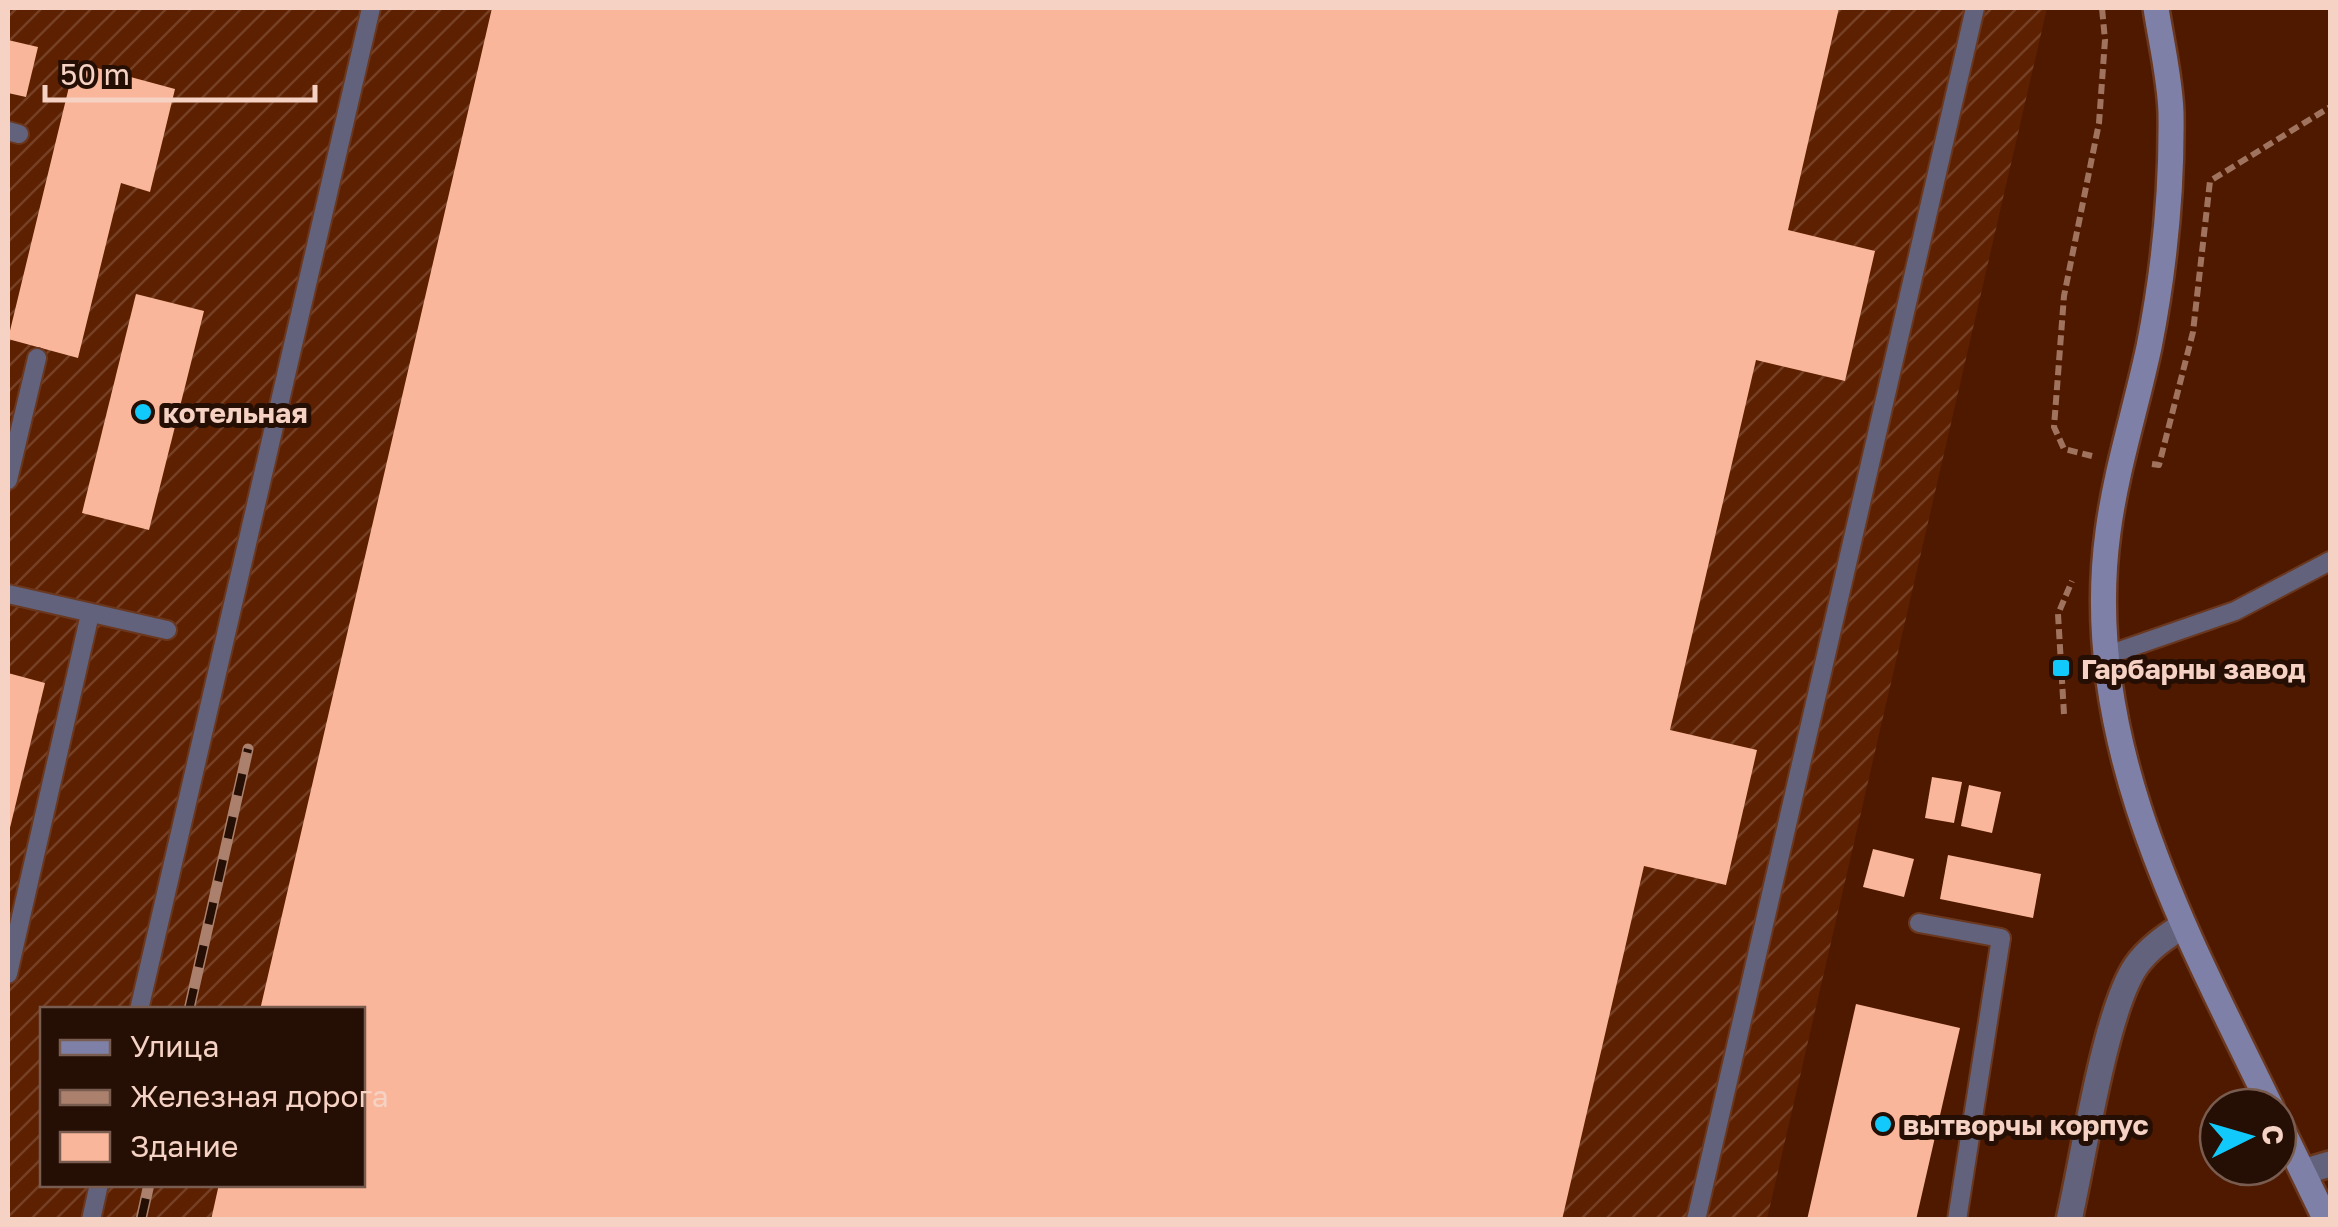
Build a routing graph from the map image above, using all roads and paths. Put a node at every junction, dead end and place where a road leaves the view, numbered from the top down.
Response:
1 (371, 8) edge
2 (1975, 8) edge
3 (2102, 8) edge
4 (2156, 8) edge
5 (2330, 106) edge
6 (2193, 332) dead end
7 (37, 358) dead end
8 (2092, 456) dead end
9 (8, 480) edge
10 (2330, 562) edge
11 (8, 594) edge
12 (90, 614) junction
13 (2058, 614) dead end
14 (167, 630) dead end
15 (2106, 656) junction
16 (2064, 714) dead end
17 (1919, 922) dead end
18 (2182, 926) junction
19 (8, 974) edge
20 (140, 1007) edge
21 (2261, 1087) edge
22 (2298, 1162) edge
23 (2330, 1164) edge
24 (2303, 1172) junction
25 (98, 1187) edge
26 (91, 1220) edge
27 (1696, 1220) edge
28 (1957, 1220) edge
29 (2069, 1220) edge
30 (2326, 1220) edge

1 - 20 lane
2 - 27 lane
3 - 8 path
4 - 15 street
5 - 6 path
7 - 9 lane
10 - 15 lane
11 - 12 lane
12 - 14 lane
12 - 19 lane
13 - 16 path
15 - 18 street
17 - 28 lane
18 - 21 street
18 - 29 street
22 - 24 street
23 - 24 street
24 - 30 street
25 - 26 lane

